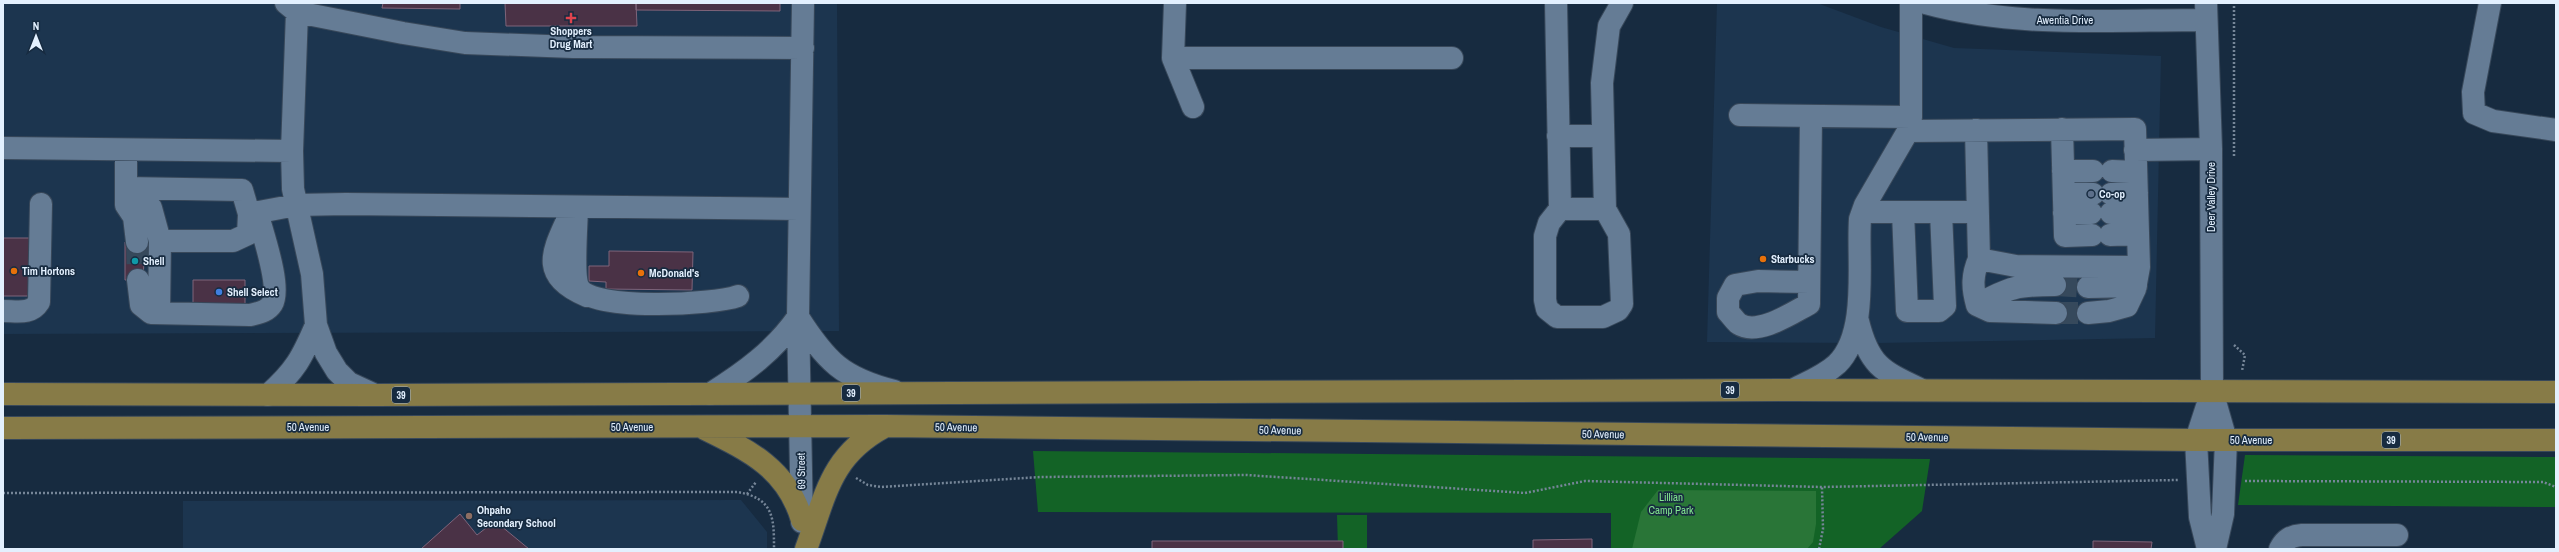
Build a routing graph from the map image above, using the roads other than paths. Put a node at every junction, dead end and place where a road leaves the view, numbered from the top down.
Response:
1 (803, 3) edge
2 (1175, 3) edge
3 (1556, 3) edge
4 (1621, 3) edge
5 (1911, 3) edge
6 (1925, 3) edge
7 (2490, 3) edge
8 (291, 7) edge
9 (2205, 11) edge
10 (803, 48) junction
11 (1173, 58) junction
12 (1452, 58) dead end
13 (1193, 107) dead end
14 (1740, 115) dead end
15 (1811, 116) junction
16 (1910, 124) junction
17 (2062, 129) junction
18 (1976, 130) junction
19 (2556, 130) edge
20 (1558, 136) junction
21 (1602, 136) junction
22 (3, 148) edge
23 (2211, 149) junction
24 (126, 150) junction
25 (2135, 150) junction
26 (292, 151) junction
27 (2063, 171) junction
28 (2136, 172) junction
29 (126, 196) junction
30 (2064, 203) junction
31 (41, 204) dead end
32 (296, 205) junction
33 (575, 207) junction
34 (799, 209) junction
35 (1560, 209) junction
36 (1605, 209) junction
37 (1863, 212) junction
38 (1903, 212) junction
39 (1941, 212) junction
40 (1977, 212) junction
41 (253, 213) junction
42 (2137, 214) junction
43 (2065, 236) junction
44 (160, 241) junction
45 (137, 242) tunnel mouth
46 (1979, 259) junction
47 (2060, 276) junction
48 (2137, 277) junction
49 (138, 280) tunnel mouth
50 (1809, 282) junction
51 (2088, 287) tunnel mouth
52 (738, 296) dead end
53 (1977, 305) junction
54 (3, 311) edge
55 (159, 313) junction
56 (2056, 313) tunnel mouth
57 (2088, 313) tunnel mouth
58 (798, 317) junction
59 (1858, 321) junction
60 (316, 325) junction
61 (1792, 390) junction
62 (1922, 390) junction
63 (2212, 391) junction
64 (2556, 392) edge
65 (799, 393) junction
66 (903, 393) junction
67 (3, 394) edge
68 (268, 394) junction
69 (710, 394) junction
70 (375, 395) junction
71 (800, 426) junction
72 (885, 426) junction
73 (700, 427) junction
74 (3, 428) edge
75 (2196, 440) junction
76 (2226, 440) junction
77 (2556, 440) edge
78 (802, 520) junction
79 (2397, 534) dead end
80 (2331, 542) edge
81 (806, 549) edge
82 (2208, 549) edge
83 (2215, 549) edge
84 (2280, 549) edge

1 - 10 street, 69 Street
2 - 11 street
3 - 20 street
4 - 21 street
5 - 16 street
6 - 9 street, Awentia Drive
7 - 19 street
8 - 10 street
8 - 26 street
9 - 23 street, Deer Valley Drive
10 - 34 street, 69 Street
11 - 12 street
11 - 13 street
14 - 15 street
15 - 16 street
15 - 50 street
16 - 18 street
16 - 37 street
17 - 18 street
17 - 25 street
17 - 27 street
18 - 40 street
20 - 21 street
20 - 35 street
21 - 36 street
22 - 24 street
23 - 25 street
23 - 63 street, Deer Valley Drive
24 - 26 street
24 - 29 street
25 - 28 street
26 - 32 street
27 - 28 street
27 - 30 street
28 - 42 street
29 - 41 street
29 - 44 street
29 - 45 street
30 - 42 street
30 - 43 street
31 - 54 street
32 - 33 street
32 - 41 street
32 - 60 street
33 - 34 street
33 - 52 street
34 - 58 street, 69 Street
35 - 36 street
35 - 36 street
37 - 38 street
37 - 59 street
38 - 39 street
38 - 39 street
39 - 40 street
40 - 46 street
41 - 44 street
41 - 55 street
42 - 43 street
42 - 48 street
43 - 47 street
44 - 55 street
46 - 47 street
46 - 53 street
47 - 48 street
47 - 53 street
48 - 51 street
48 - 57 street
49 - 55 street
50 - 50 street
53 - 56 street
58 - 65 street, 69 Street
58 - 66 street
58 - 69 street
59 - 61 street
59 - 62 street
60 - 68 street
60 - 70 street
61 - 62 main road, 39
61 - 66 main road, 39
62 - 63 main road, 39
63 - 64 main road, 39
63 - 75 street
63 - 76 street
65 - 66 main road, 39
65 - 69 main road, 39
65 - 71 street, 69 Street
67 - 68 main road, 39
68 - 70 main road, 39
69 - 70 main road, 39
71 - 72 main road, 50 Avenue / 39
71 - 73 main road, 50 Avenue / 39
71 - 78 street, 69 Street
72 - 75 main road, 50 Avenue / 39
72 - 81 main road
73 - 74 main road, 50 Avenue / 39
73 - 78 main road
75 - 76 main road, 50 Avenue / 39
75 - 82 street
76 - 77 main road, 50 Avenue / 39
76 - 83 street
78 - 81 street, 69 Street
79 - 80 street
80 - 84 street

